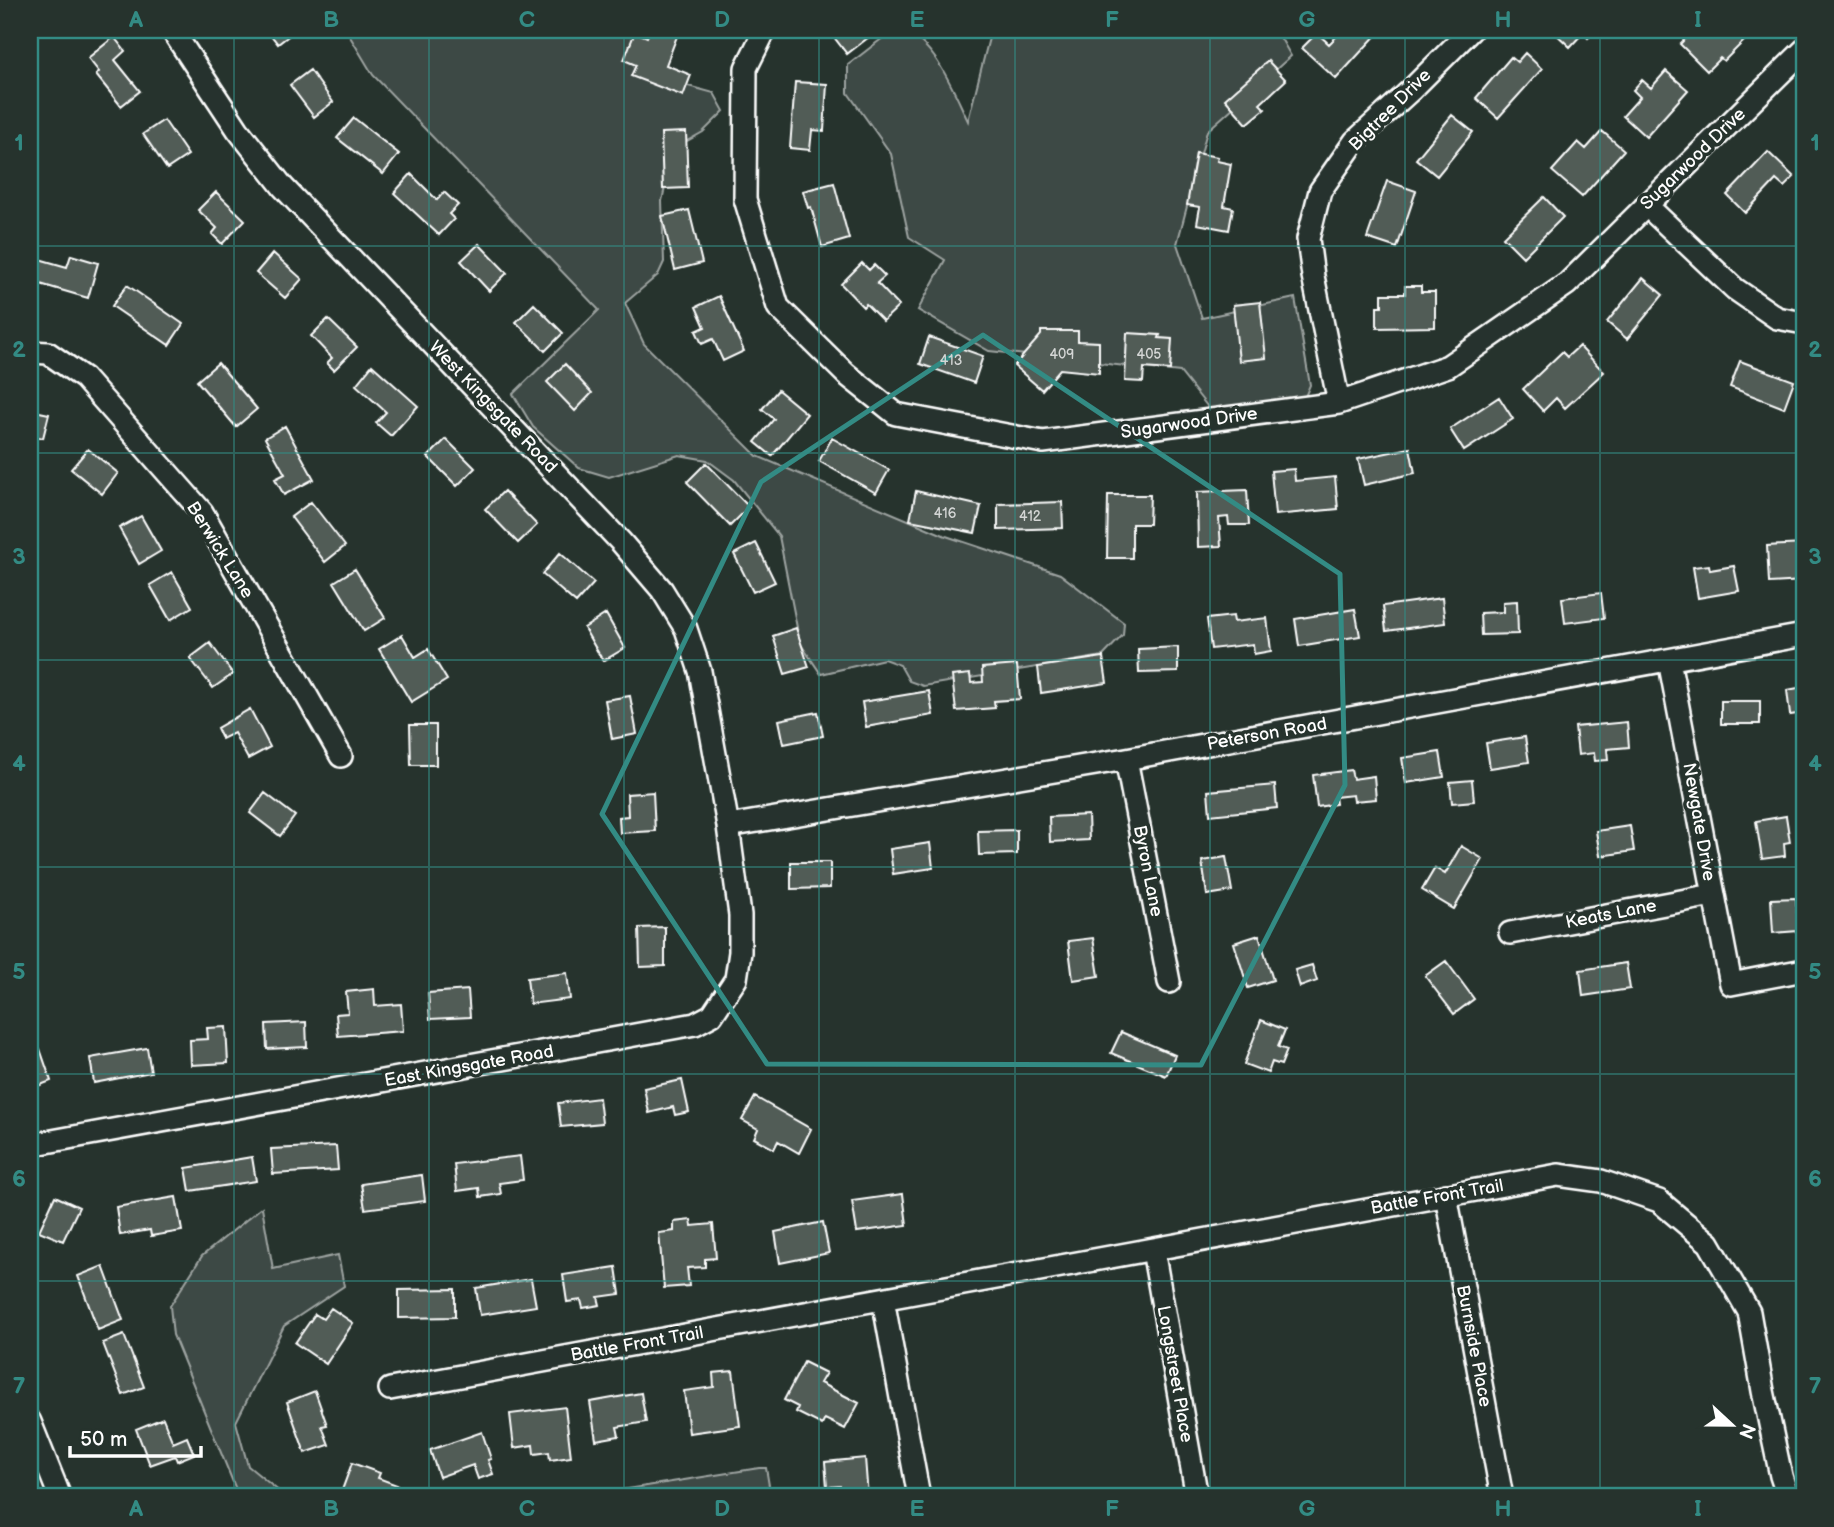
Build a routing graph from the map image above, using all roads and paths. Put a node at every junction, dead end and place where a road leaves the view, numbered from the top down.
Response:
1 (172, 30) edge
2 (765, 30) edge
3 (1471, 30) edge
4 (1804, 50) edge
5 (1646, 205) junction
6 (1804, 323) edge
7 (30, 352) edge
8 (1339, 403) junction
9 (1804, 635) edge
10 (1669, 660) junction
11 (341, 756) dead end
12 (1126, 759) junction
13 (728, 826) junction
14 (1713, 895) junction
15 (1510, 933) dead end
16 (1804, 970) edge
17 (1169, 982) dead end
18 (30, 1145) edge
19 (1446, 1195) junction
20 (1153, 1250) junction
21 (883, 1299) junction
22 (390, 1389) dead end
23 (30, 1422) edge
24 (60, 1497) edge
25 (919, 1497) edge
26 (1197, 1497) edge
27 (1502, 1497) edge
28 (1788, 1497) edge

1 - 13 street, West Kingsgate Road
2 - 8 street, Sugarwood Drive
3 - 8 street, Bigtree Drive
4 - 5 street, Sugarwood Drive
5 - 6 street
5 - 8 street, Sugarwood Drive
7 - 11 street, Berwick Lane
9 - 10 street, Peterson Road
10 - 12 street, Peterson Road
10 - 14 street, Newgate Drive
12 - 13 street, Peterson Road
12 - 17 street, Byron Lane
13 - 18 street, East Kingsgate Road
14 - 15 street, Keats Lane
14 - 16 street, Newgate Drive
19 - 20 street, Battle Front Trail
19 - 27 street, Burnside Place
19 - 28 street, Battle Front Trail
20 - 21 street, Battle Front Trail
20 - 26 street, Longstreet Place
21 - 22 street, Battle Front Trail
21 - 25 street
23 - 24 street

